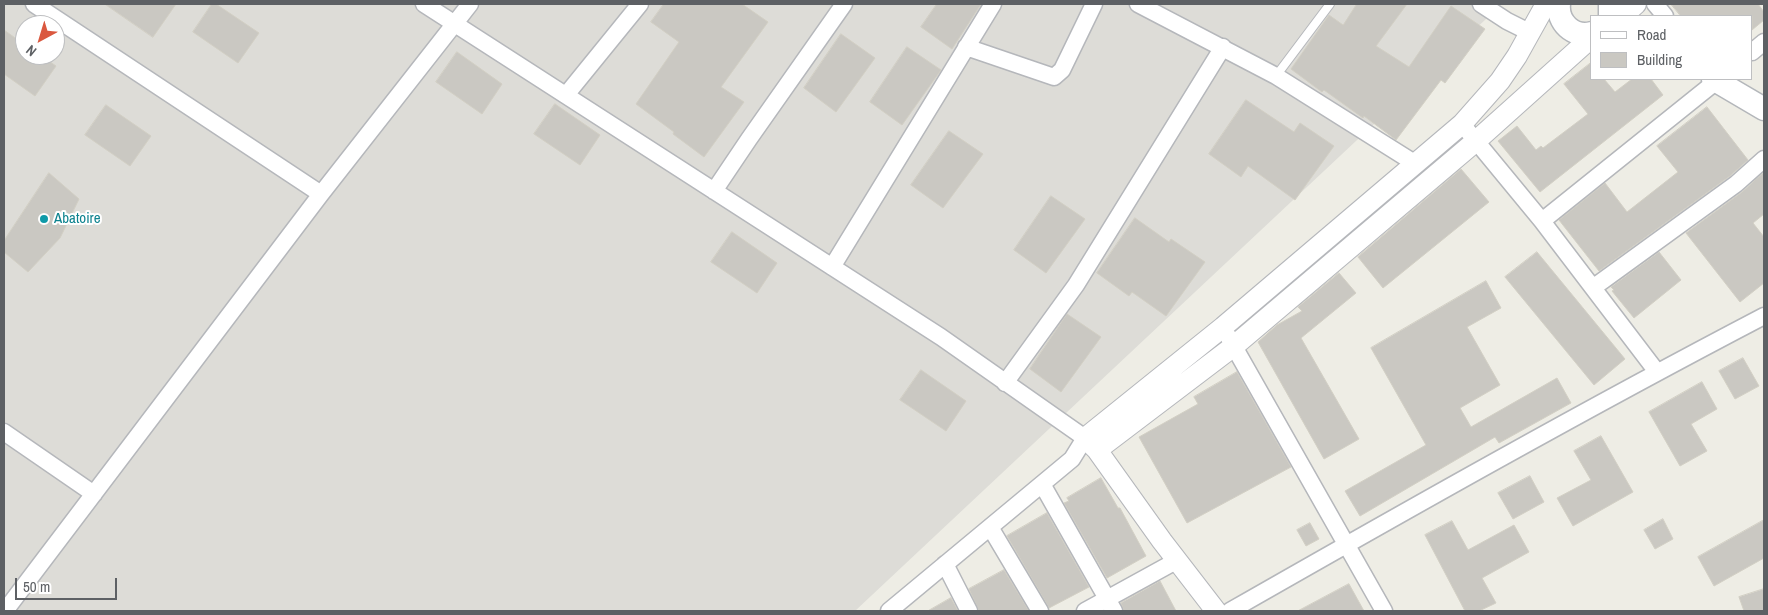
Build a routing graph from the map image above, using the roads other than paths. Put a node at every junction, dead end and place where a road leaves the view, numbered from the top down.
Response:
1 (34, 4) edge
2 (424, 4) edge
3 (470, 4) edge
4 (640, 4) edge
5 (844, 4) edge
6 (993, 4) edge
7 (1094, 4) edge
8 (1138, 4) edge
9 (1330, 4) edge
10 (1481, 4) edge
11 (1636, 4) edge
12 (1655, 4) edge
13 (1553, 5) edge
14 (1614, 15) edge
15 (1664, 15) edge
16 (453, 24) junction
17 (1529, 32) junction
18 (1590, 33) edge
19 (1590, 39) edge
20 (1764, 42) edge
21 (966, 47) junction
22 (1223, 47) junction
23 (1753, 51) edge
24 (1276, 76) junction
25 (1715, 80) edge
26 (1718, 80) edge
27 (566, 95) junction
28 (1764, 109) edge
29 (1462, 124) junction
30 (1476, 141) junction
31 (1764, 159) edge
32 (1416, 164) junction
33 (714, 191) junction
34 (321, 194) junction
35 (1542, 221) junction
36 (832, 267) junction
37 (1594, 287) junction
38 (1764, 316) edge
39 (1223, 327) junction
40 (1234, 346) junction
41 (1657, 372) junction
42 (1005, 383) junction
43 (4, 432) edge
44 (1091, 444) junction
45 (1042, 484) junction
46 (94, 494) junction
47 (990, 527) junction
48 (1347, 544) junction
49 (1176, 561) junction
50 (945, 564) junction
51 (1110, 605) edge
52 (892, 610) edge
53 (5, 611) edge
54 (969, 611) edge
55 (1040, 611) edge
56 (1085, 611) edge
57 (1216, 611) edge
58 (1230, 611) edge
59 (1384, 611) edge

1 - 34 street
2 - 16 street
3 - 16 street
4 - 27 street
5 - 33 street
6 - 21 street
7 - 21 street
8 - 22 street
9 - 24 lane
10 - 17 street
11 - 14 street
12 - 15 street
13 - 17 street
13 - 18 main road
16 - 27 street
16 - 34 street
17 - 29 street
19 - 30 street
20 - 23 street
21 - 36 street
22 - 24 street
22 - 42 street
24 - 32 street
25 - 35 street
26 - 28 main road
27 - 33 street
29 - 30 street
29 - 32 street
30 - 35 street
30 - 40 street
31 - 37 street
32 - 39 street
33 - 36 street
34 - 46 street
35 - 37 street
36 - 42 street
37 - 41 street
38 - 41 street
39 - 40 street
39 - 44 street
40 - 44 street
40 - 48 street
41 - 48 street
42 - 44 street
43 - 46 street
44 - 45 street
44 - 49 street
45 - 47 street
45 - 51 street
46 - 53 street
47 - 50 street
47 - 55 street
48 - 58 street
48 - 59 street
49 - 51 street
49 - 57 street
50 - 52 street
50 - 54 street
51 - 56 street

